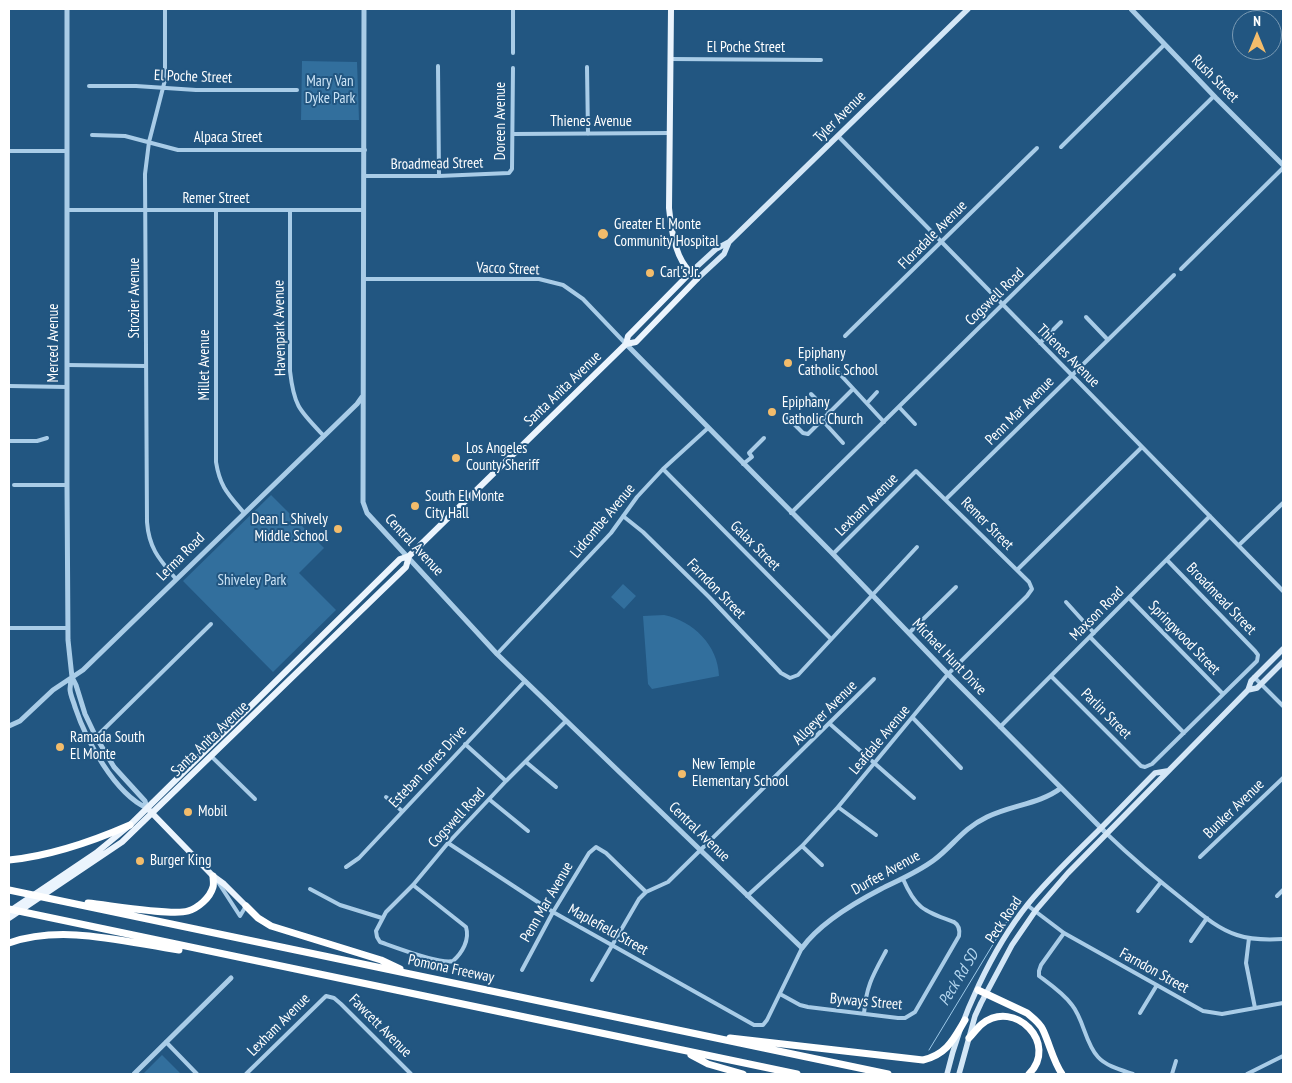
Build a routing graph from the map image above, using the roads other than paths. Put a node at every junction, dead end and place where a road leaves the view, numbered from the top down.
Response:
1 (67, 9) edge
2 (165, 9) edge
3 (364, 9) edge
4 (513, 9) edge
5 (671, 9) edge
6 (968, 9) edge
7 (1130, 9) edge
8 (1164, 44) junction
9 (513, 53) dead end
10 (670, 59) junction
11 (821, 60) dead end
12 (438, 66) dead end
13 (587, 67) dead end
14 (513, 68) dead end
15 (89, 86) dead end
16 (164, 88) junction
17 (297, 90) dead end
18 (1214, 96) junction
19 (513, 134) junction
20 (588, 134) junction
21 (670, 134) junction
22 (92, 135) dead end
23 (838, 136) junction
24 (149, 142) junction
25 (1061, 147) dead end
26 (1037, 148) dead end
27 (365, 150) junction
28 (9, 151) edge
29 (67, 151) junction
30 (1283, 167) edge
31 (509, 173) joint
32 (365, 176) junction
33 (439, 176) junction
34 (67, 210) junction
35 (146, 210) junction
36 (216, 210) junction
37 (290, 210) junction
38 (365, 210) junction
39 (729, 242) junction
40 (942, 243) junction
41 (1181, 269) dead end
42 (692, 272) junction
43 (1174, 275) dead end
44 (364, 279) junction
45 (697, 280) junction
46 (1002, 305) junction
47 (1086, 316) dead end
48 (1061, 322) dead end
49 (845, 336) dead end
50 (1108, 340) junction
51 (1040, 343) junction
52 (626, 344) junction
53 (67, 365) junction
54 (146, 366) junction
55 (836, 370) dead end
56 (1072, 375) junction
57 (9, 386) edge
58 (67, 387) junction
59 (854, 389) junction
60 (877, 392) dead end
61 (811, 394) dead end
62 (363, 396) junction
63 (867, 403) junction
64 (899, 407) junction
65 (830, 413) junction
66 (788, 418) dead end
67 (822, 420) junction
68 (884, 422) junction
69 (914, 424) dead end
70 (708, 428) junction
71 (323, 436) junction
72 (47, 438) dead end
73 (764, 438) dead end
74 (9, 441) edge
75 (843, 443) dead end
76 (1142, 447) junction
77 (743, 464) junction
78 (663, 469) junction
79 (916, 471) joint
80 (14, 485) dead end
81 (67, 485) junction
82 (946, 499) junction
83 (1283, 503) edge
84 (244, 512) junction
85 (791, 512) junction
86 (623, 516) junction
87 (1210, 516) junction
88 (1239, 545) junction
89 (918, 547) dead end
90 (832, 554) junction
91 (409, 556) junction
92 (1166, 560) junction
93 (1017, 570) junction
94 (176, 579) junction
95 (956, 587) dead end
96 (1283, 591) edge
97 (872, 595) junction
98 (1027, 596) joint
99 (1128, 598) junction
100 (1066, 602) dead end
101 (211, 624) dead end
102 (9, 628) edge
103 (68, 628) junction
104 (909, 633) junction
105 (1094, 633) junction
106 (1090, 637) junction
107 (832, 640) junction
108 (1283, 649) edge
109 (497, 654) junction
110 (1283, 662) edge
111 (948, 674) junction
112 (1051, 676) junction
113 (72, 677) junction
114 (1254, 677) junction
115 (874, 679) dead end
116 (525, 681) junction
117 (1261, 684) junction
118 (1248, 690) junction
119 (1223, 694) junction
120 (260, 697) junction
121 (265, 704) junction
122 (1283, 706) edge
123 (913, 718) junction
124 (566, 721) junction
125 (830, 724) junction
126 (9, 726) edge
127 (1000, 727) junction
128 (1184, 732) junction
129 (96, 737) junction
130 (465, 744) junction
131 (211, 756) junction
132 (526, 762) junction
133 (874, 764) junction
134 (961, 768) dead end
135 (1167, 771) junction
136 (1283, 778) edge
137 (506, 782) junction
138 (556, 787) dead end
139 (1061, 788) junction
140 (135, 790) junction
141 (129, 795) junction
142 (386, 797) dead end
143 (256, 798) dead end
144 (914, 798) dead end
145 (490, 800) junction
146 (838, 807) junction
147 (150, 810) junction
148 (402, 811) junction
149 (130, 826) junction
150 (1101, 828) junction
151 (528, 831) dead end
152 (1107, 834) junction
153 (876, 835) dead end
154 (448, 843) junction
155 (802, 846) junction
156 (701, 851) junction
157 (1200, 857) dead end
158 (9, 860) edge
159 (822, 865) dead end
160 (346, 867) dead end
161 (213, 876) junction
162 (903, 879) junction
163 (1161, 882) junction
164 (56, 883) junction
165 (413, 885) junction
166 (310, 889) dead end
167 (9, 890) edge
168 (1283, 890) edge
169 (646, 892) junction
170 (748, 896) junction
171 (1277, 896) dead end
172 (43, 897) junction
173 (1027, 905) junction
174 (246, 906) junction
175 (1036, 910) junction
176 (9, 911) edge
177 (1138, 911) dead end
178 (553, 912) junction
179 (9, 918) edge
180 (382, 918) junction
181 (1206, 918) junction
182 (1064, 933) junction
183 (1249, 938) junction
184 (1283, 940) edge
185 (1190, 941) dead end
186 (9, 943) edge
187 (613, 945) junction
188 (802, 948) junction
189 (886, 951) dead end
190 (246, 960) junction
191 (522, 970) dead end
192 (409, 974) junction
193 (231, 978) dead end
194 (592, 980) dead end
195 (1157, 985) junction
196 (978, 990) junction
197 (985, 993) junction
198 (780, 994) junction
199 (330, 997) joint
200 (1283, 1004) edge
201 (1254, 1008) junction
202 (1140, 1013) dead end
203 (864, 1014) junction
204 (965, 1020) junction
205 (763, 1025) joint
206 (682, 1032) junction
207 (969, 1038) junction
208 (166, 1042) junction
209 (685, 1051) junction
210 (1283, 1056) edge
211 (1176, 1061) dead end
212 (134, 1074) edge
213 (197, 1074) edge
214 (246, 1074) edge
215 (411, 1074) edge
216 (743, 1074) edge
217 (797, 1074) edge
218 (888, 1074) edge
219 (948, 1074) edge
220 (959, 1074) edge
221 (1029, 1074) edge
222 (1062, 1074) edge
223 (1133, 1074) edge
224 (1172, 1074) edge
225 (1248, 1074) edge

1 - 29 street, Merced Avenue
2 - 16 street, Strozier Avenue
3 - 27 street, Central Avenue
4 - 9 street
5 - 10 main road
6 - 23 main road, Tyler Avenue
7 - 8 street, Rush Street
8 - 18 street, Rush Street
8 - 25 street
10 - 11 street, El Poche Street
10 - 21 main road
12 - 33 street
13 - 20 street
14 - 19 street, Doreen Avenue
15 - 16 street, El Poche Street
16 - 17 street, El Poche Street
16 - 24 street, Strozier Avenue
18 - 30 street, Rush Street
18 - 46 street, Cogswell Road
19 - 20 street, Thienes Avenue
19 - 31 street, Doreen Avenue
20 - 21 street, Thienes Avenue
21 - 42 main road
22 - 24 street, Alpaca Street
23 - 39 main road, Tyler Avenue
23 - 40 street, Thienes Avenue
24 - 27 street, Alpaca Street
24 - 35 street, Strozier Avenue
26 - 40 street, Floradale Avenue
27 - 32 street, Central Avenue
28 - 29 street
29 - 34 street, Merced Avenue
30 - 41 street
31 - 33 street, Broadmead Street
32 - 33 street, Broadmead Street
32 - 38 street, Central Avenue
34 - 35 street, Remer Street
34 - 53 street, Merced Avenue
35 - 36 street, Remer Street
35 - 54 street, Strozier Avenue
36 - 37 street, Remer Street
36 - 84 street, Millet Avenue
37 - 38 street, Remer Street
37 - 71 street, Havenpark Avenue
38 - 44 street, Central Avenue
39 - 42 main road, Tyler Avenue
39 - 45 main road, Tyler Avenue
40 - 46 street, Thienes Avenue
40 - 49 street, Floradale Avenue
42 - 45 main road
42 - 52 main road, Santa Anita Avenue
43 - 50 street, Penn Mar Avenue
44 - 52 street, Vacco Street
44 - 62 street, Central Avenue
45 - 52 main road, Santa Anita Avenue
46 - 51 street, Thienes Avenue
46 - 64 street, Cogswell Road
47 - 50 street
48 - 51 street
50 - 56 street, Penn Mar Avenue
51 - 56 street, Thienes Avenue
52 - 70 street, Michael Hunt Drive
52 - 91 main road, Santa Anita Avenue
53 - 54 street
53 - 58 street, Merced Avenue
54 - 94 street, Strozier Avenue
55 - 59 street
56 - 76 street, Thienes Avenue
56 - 82 street, Penn Mar Avenue
57 - 58 street
58 - 81 street, Merced Avenue
59 - 63 street
59 - 65 street
60 - 63 street
61 - 65 street
62 - 71 street, Lerma Road
62 - 91 street, Central Avenue
63 - 68 street
64 - 68 street, Cogswell Road
64 - 69 street
65 - 67 street
66 - 67 street
67 - 75 street
68 - 85 street, Cogswell Road
70 - 77 street, Michael Hunt Drive
70 - 78 street, Lidcombe Avenue
71 - 84 street, Lerma Road
72 - 74 street
73 - 77 street
76 - 87 street, Thienes Avenue
76 - 93 street
77 - 85 street, Michael Hunt Drive
78 - 86 street, Lidcombe Avenue
78 - 107 street, Galax Street
79 - 82 street, Remer Street
79 - 90 street, Lexham Avenue
80 - 81 street
81 - 103 street, Merced Avenue
82 - 93 street, Remer Street
83 - 88 street
84 - 94 street, Lerma Road
85 - 90 street, Michael Hunt Drive
86 - 107 street, Farndon Street
86 - 109 street, Lidcombe Avenue
87 - 88 street, Thienes Avenue
87 - 92 street, Maxson Road
88 - 96 street, Thienes Avenue
89 - 97 street
90 - 97 street, Michael Hunt Drive
91 - 109 street, Central Avenue
91 - 120 main road, Santa Anita Avenue
91 - 121 main road, Santa Anita Avenue
92 - 99 street, Maxson Road
92 - 119 street, Broadmead Street
93 - 98 street, Remer Street
94 - 113 street, Lerma Road
95 - 104 street
97 - 104 street, Michael Hunt Drive
97 - 107 street
98 - 111 street, Leafdale Avenue
99 - 105 street, Maxson Road
99 - 119 street, Springwood Street
100 - 105 street
101 - 129 street
102 - 103 street
103 - 113 street, Merced Avenue
104 - 111 street, Michael Hunt Drive
105 - 106 street, Maxson Road
106 - 112 street, Maxson Road
106 - 128 street
108 - 114 main road
109 - 116 street, Central Avenue
110 - 117 main road
111 - 123 street, Leafdale Avenue
111 - 127 street, Michael Hunt Drive
112 - 127 street, Maxson Road
112 - 128 street, Parlin Street
113 - 126 street, Lerma Road
113 - 129 street, Merced Avenue
113 - 141 street, Merced Avenue
114 - 117 street
114 - 118 main road
115 - 125 street, Allgeyer Avenue
116 - 124 street, Central Avenue
116 - 130 street, Esteban Torres Drive
117 - 118 main road
117 - 122 street
118 - 135 main road
119 - 128 street
120 - 121 main road
120 - 147 main road, Santa Anita Avenue
121 - 131 main road, Santa Anita Avenue
123 - 133 street, Leafdale Avenue
123 - 134 street
124 - 132 street, Cogswell Road
124 - 156 street, Central Avenue
125 - 133 street
125 - 156 street, Allgeyer Avenue
127 - 139 street, Michael Hunt Drive
129 - 140 street, Merced Avenue
130 - 137 street
130 - 148 street, Esteban Torres Drive
131 - 143 street
131 - 147 main road, Santa Anita Avenue
132 - 137 street, Cogswell Road
132 - 138 street
133 - 144 street
133 - 146 street, Leafdale Avenue
135 - 150 main road
135 - 152 main road
136 - 157 street, Bunker Avenue
137 - 145 street, Cogswell Road
139 - 150 street, Michael Hunt Drive
139 - 162 street, Durfee Avenue
140 - 141 street
140 - 147 street, Merced Avenue
141 - 147 street, Merced Avenue
142 - 148 street
145 - 151 street
145 - 154 street, Cogswell Road
146 - 153 street
146 - 155 street, Leafdale Avenue
147 - 149 main road, Santa Anita Avenue
147 - 161 main road
147 - 164 main road, Santa Anita Avenue
148 - 160 street, Esteban Torres Drive
149 - 158 highway
149 - 164 main road, Santa Anita Avenue
150 - 152 street, Michael Hunt Drive
150 - 173 main road, Peck Road
152 - 163 street, Michael Hunt Drive
152 - 175 main road, Peck Road
154 - 165 street, Cogswell Road
154 - 178 street, Maplefield Street
155 - 159 street
155 - 170 street, Leafdale Avenue
156 - 169 street, Allgeyer Avenue
156 - 170 street, Central Avenue
161 - 172 highway
161 - 174 main road
161 - 174 street
162 - 188 street, Durfee Avenue
162 - 203 street, Byways Street
163 - 177 street
163 - 181 street, Michael Hunt Drive
164 - 176 main road, Santa Anita Avenue
164 - 179 main road, Santa Anita Avenue
165 - 180 street, Cogswell Road
165 - 180 street, Cogswell Road
166 - 180 street
167 - 172 highway, Pomona Freeway
168 - 171 street
169 - 178 street, Penn Mar Avenue
169 - 187 street, Allgeyer Avenue
170 - 188 street, Central Avenue
172 - 192 highway, Pomona Freeway
173 - 175 street, Farndon Street
173 - 196 main road, Peck Road
174 - 192 highway
175 - 182 street, Farndon Street
175 - 197 main road, Peck Road
176 - 190 highway
178 - 187 street, Maplefield Street
178 - 191 street, Penn Mar Avenue
181 - 183 street, Michael Hunt Drive
181 - 185 street
182 - 195 street, Farndon Street
182 - 223 street
183 - 184 street, Michael Hunt Drive
183 - 201 street
186 - 190 highway
187 - 194 street, Allgeyer Avenue
187 - 205 street, Maplefield Street
188 - 198 street, Durfee Avenue
189 - 203 street
190 - 209 highway
192 - 206 highway, Pomona Freeway
193 - 208 street
195 - 201 street, Farndon Street
195 - 202 street
196 - 197 highway
196 - 204 main road, Peck Road
197 - 207 main road, Peck Road
197 - 222 highway
198 - 203 street, Byways Street
198 - 205 street, Durfee Avenue
199 - 214 street, Lexham Avenue
199 - 215 street, Fawcett Avenue
200 - 201 street, Farndon Street
204 - 206 highway
204 - 219 main road, Peck Road
206 - 218 highway, Pomona Freeway
207 - 220 main road, Peck Road
207 - 221 highway
208 - 212 street
208 - 213 street
209 - 216 highway
209 - 217 highway
210 - 225 street
211 - 224 street

